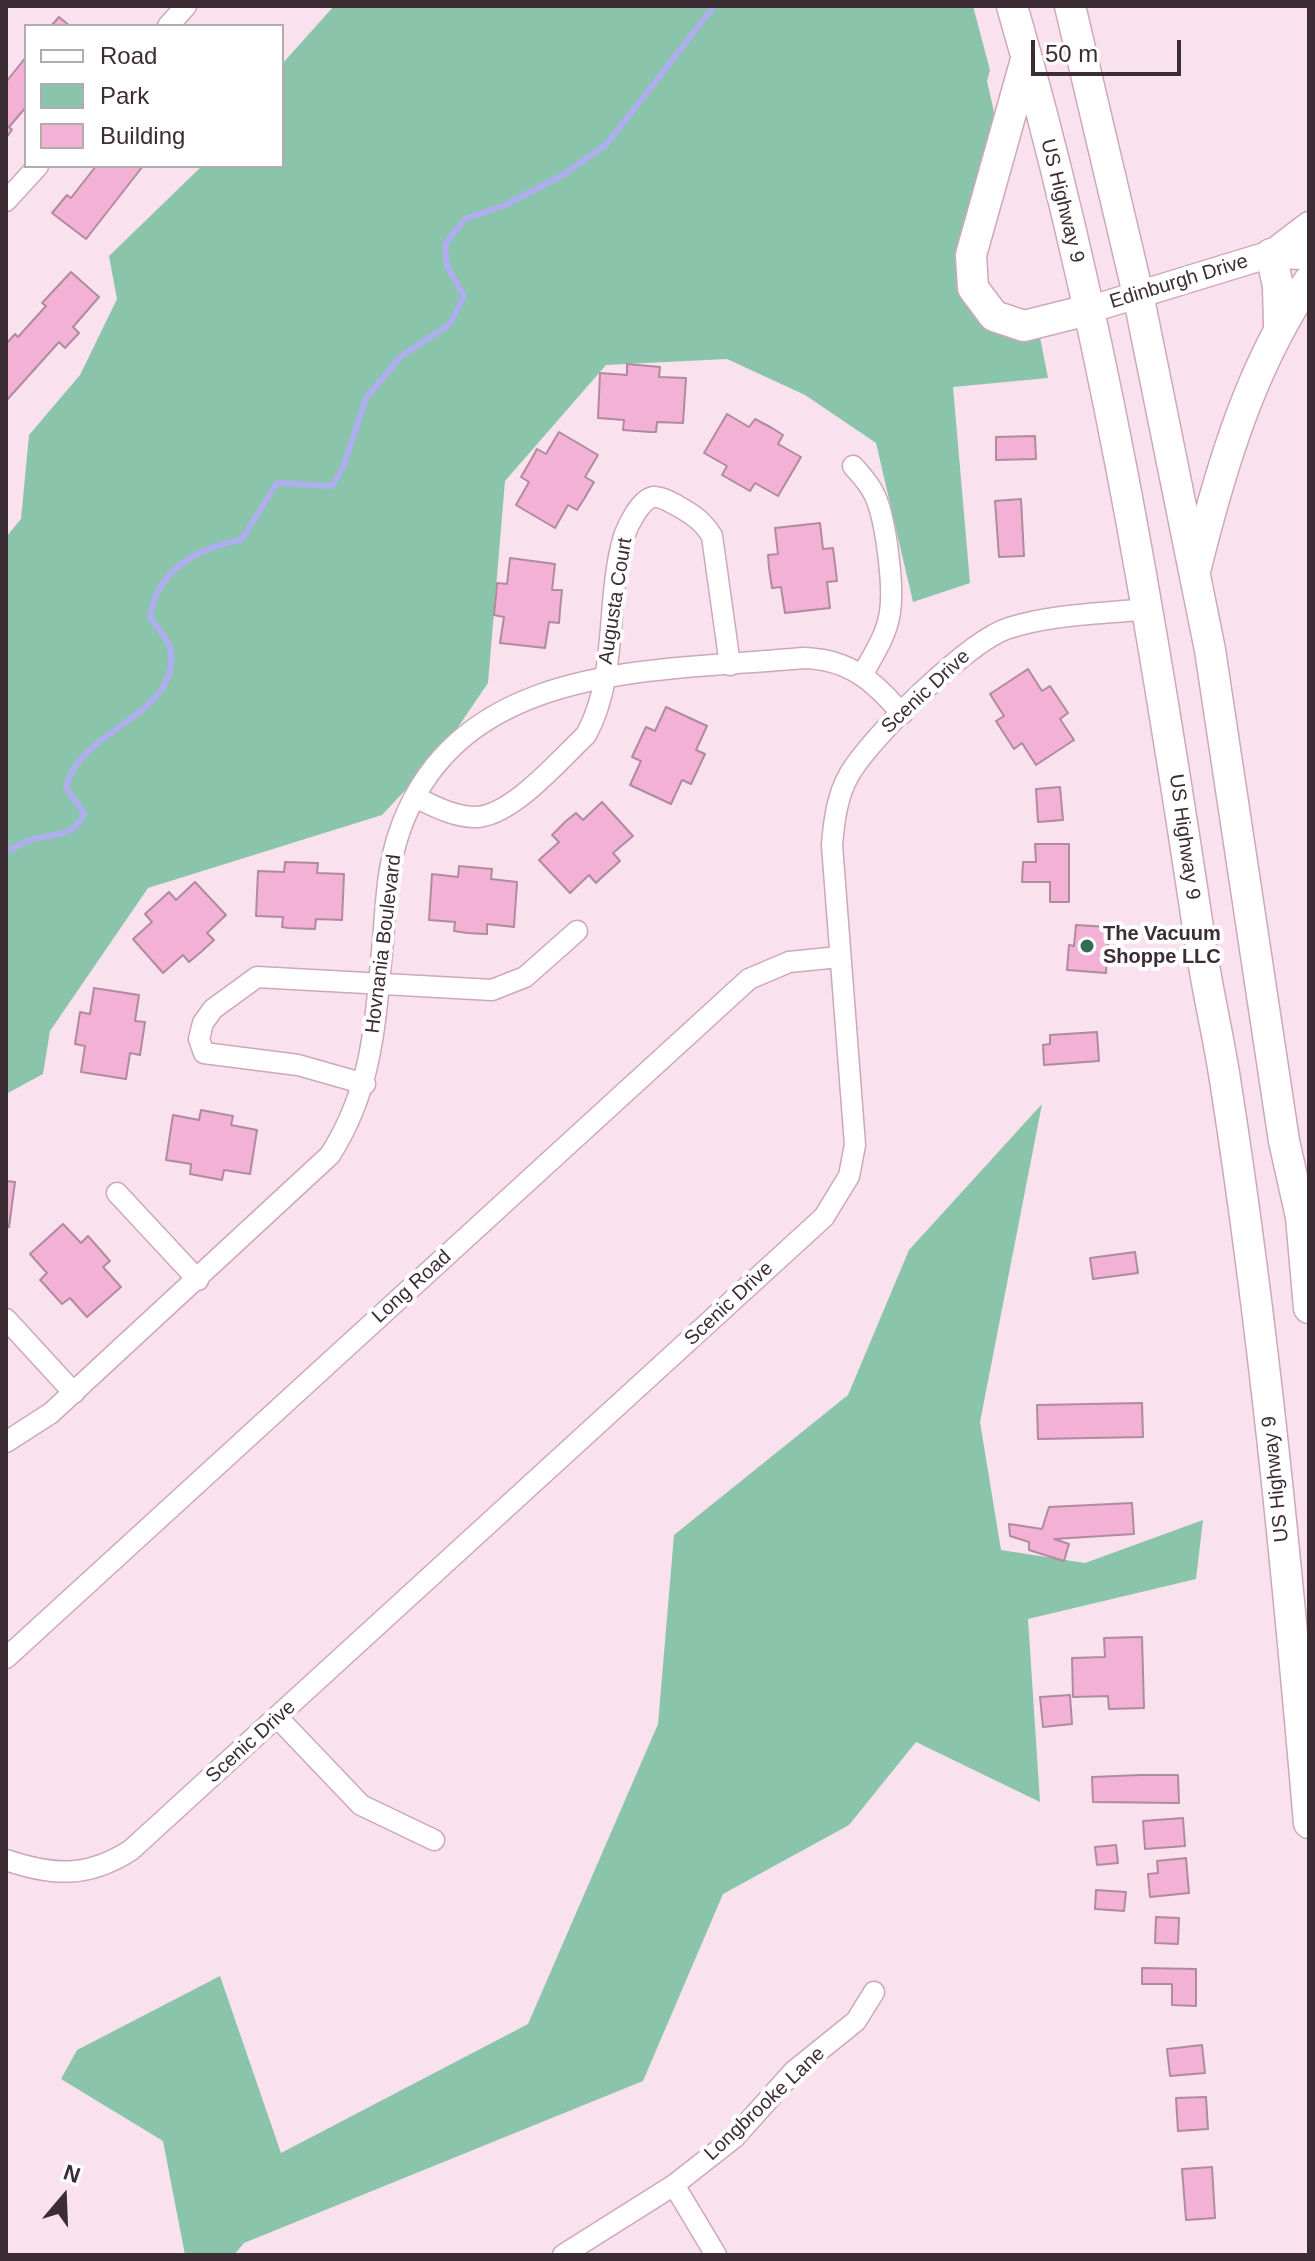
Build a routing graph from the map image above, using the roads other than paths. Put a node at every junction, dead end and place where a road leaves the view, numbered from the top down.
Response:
1 (186, 6) edge
2 (1012, 6) edge
3 (1070, 6) edge
4 (170, 24) edge
5 (1027, 57) junction
6 (36, 168) edge
7 (6, 201) edge
8 (1309, 225) edge
9 (1309, 251) edge
10 (1271, 254) junction
11 (1309, 281) edge
12 (1138, 294) junction
13 (1088, 310) junction
14 (1279, 325) junction
15 (853, 466) dead end
16 (1194, 576) junction
17 (1147, 609) junction
18 (730, 665) junction
19 (863, 674) junction
20 (604, 678) junction
21 (902, 714) junction
22 (415, 797) junction
23 (577, 931) dead end
24 (839, 957) junction
25 (379, 982) junction
26 (365, 1084) junction
27 (117, 1193) dead end
28 (198, 1280) junction
29 (1309, 1308) edge
30 (6, 1319) edge
31 (74, 1393) junction
32 (6, 1442) edge
33 (6, 1658) edge
34 (277, 1717) junction
35 (1309, 1823) edge
36 (434, 1840) dead end
37 (6, 1860) edge
38 (874, 1992) dead end
39 (674, 2185) junction
40 (563, 2255) edge
41 (716, 2255) edge

1 - 4 street
2 - 5 highway, US Highway 9
3 - 12 highway
5 - 13 highway, US Highway 9
5 - 13 highway
6 - 7 street
8 - 10 main road, Edinburgh Drive
9 - 10 main road, Edinburgh Drive
10 - 12 main road, Edinburgh Drive
10 - 14 highway
11 - 14 highway
12 - 13 main road, Edinburgh Drive
12 - 16 highway
13 - 17 highway, US Highway 9
14 - 16 highway
15 - 19 street
16 - 29 highway
17 - 21 street, Scenic Drive
17 - 35 highway, US Highway 9
18 - 19 street, Hovnania Boulevard
18 - 20 street, Hovnania Boulevard
18 - 20 street, Augusta Court
19 - 21 street, Hovnania Boulevard
20 - 22 street, Hovnania Boulevard
20 - 22 street
21 - 24 street, Scenic Drive
22 - 25 street, Hovnania Boulevard
23 - 25 street
24 - 33 street, Long Road
24 - 34 street, Scenic Drive
25 - 26 street, Hovnania Boulevard
25 - 26 street
26 - 28 street, Hovnania Boulevard
27 - 28 street
28 - 31 street, Hovnania Boulevard
30 - 31 street
31 - 32 street, Hovnania Boulevard
34 - 36 street
34 - 37 street, Scenic Drive
38 - 39 street, Longbrooke Lane
39 - 40 street, Longbrooke Lane
39 - 41 street

